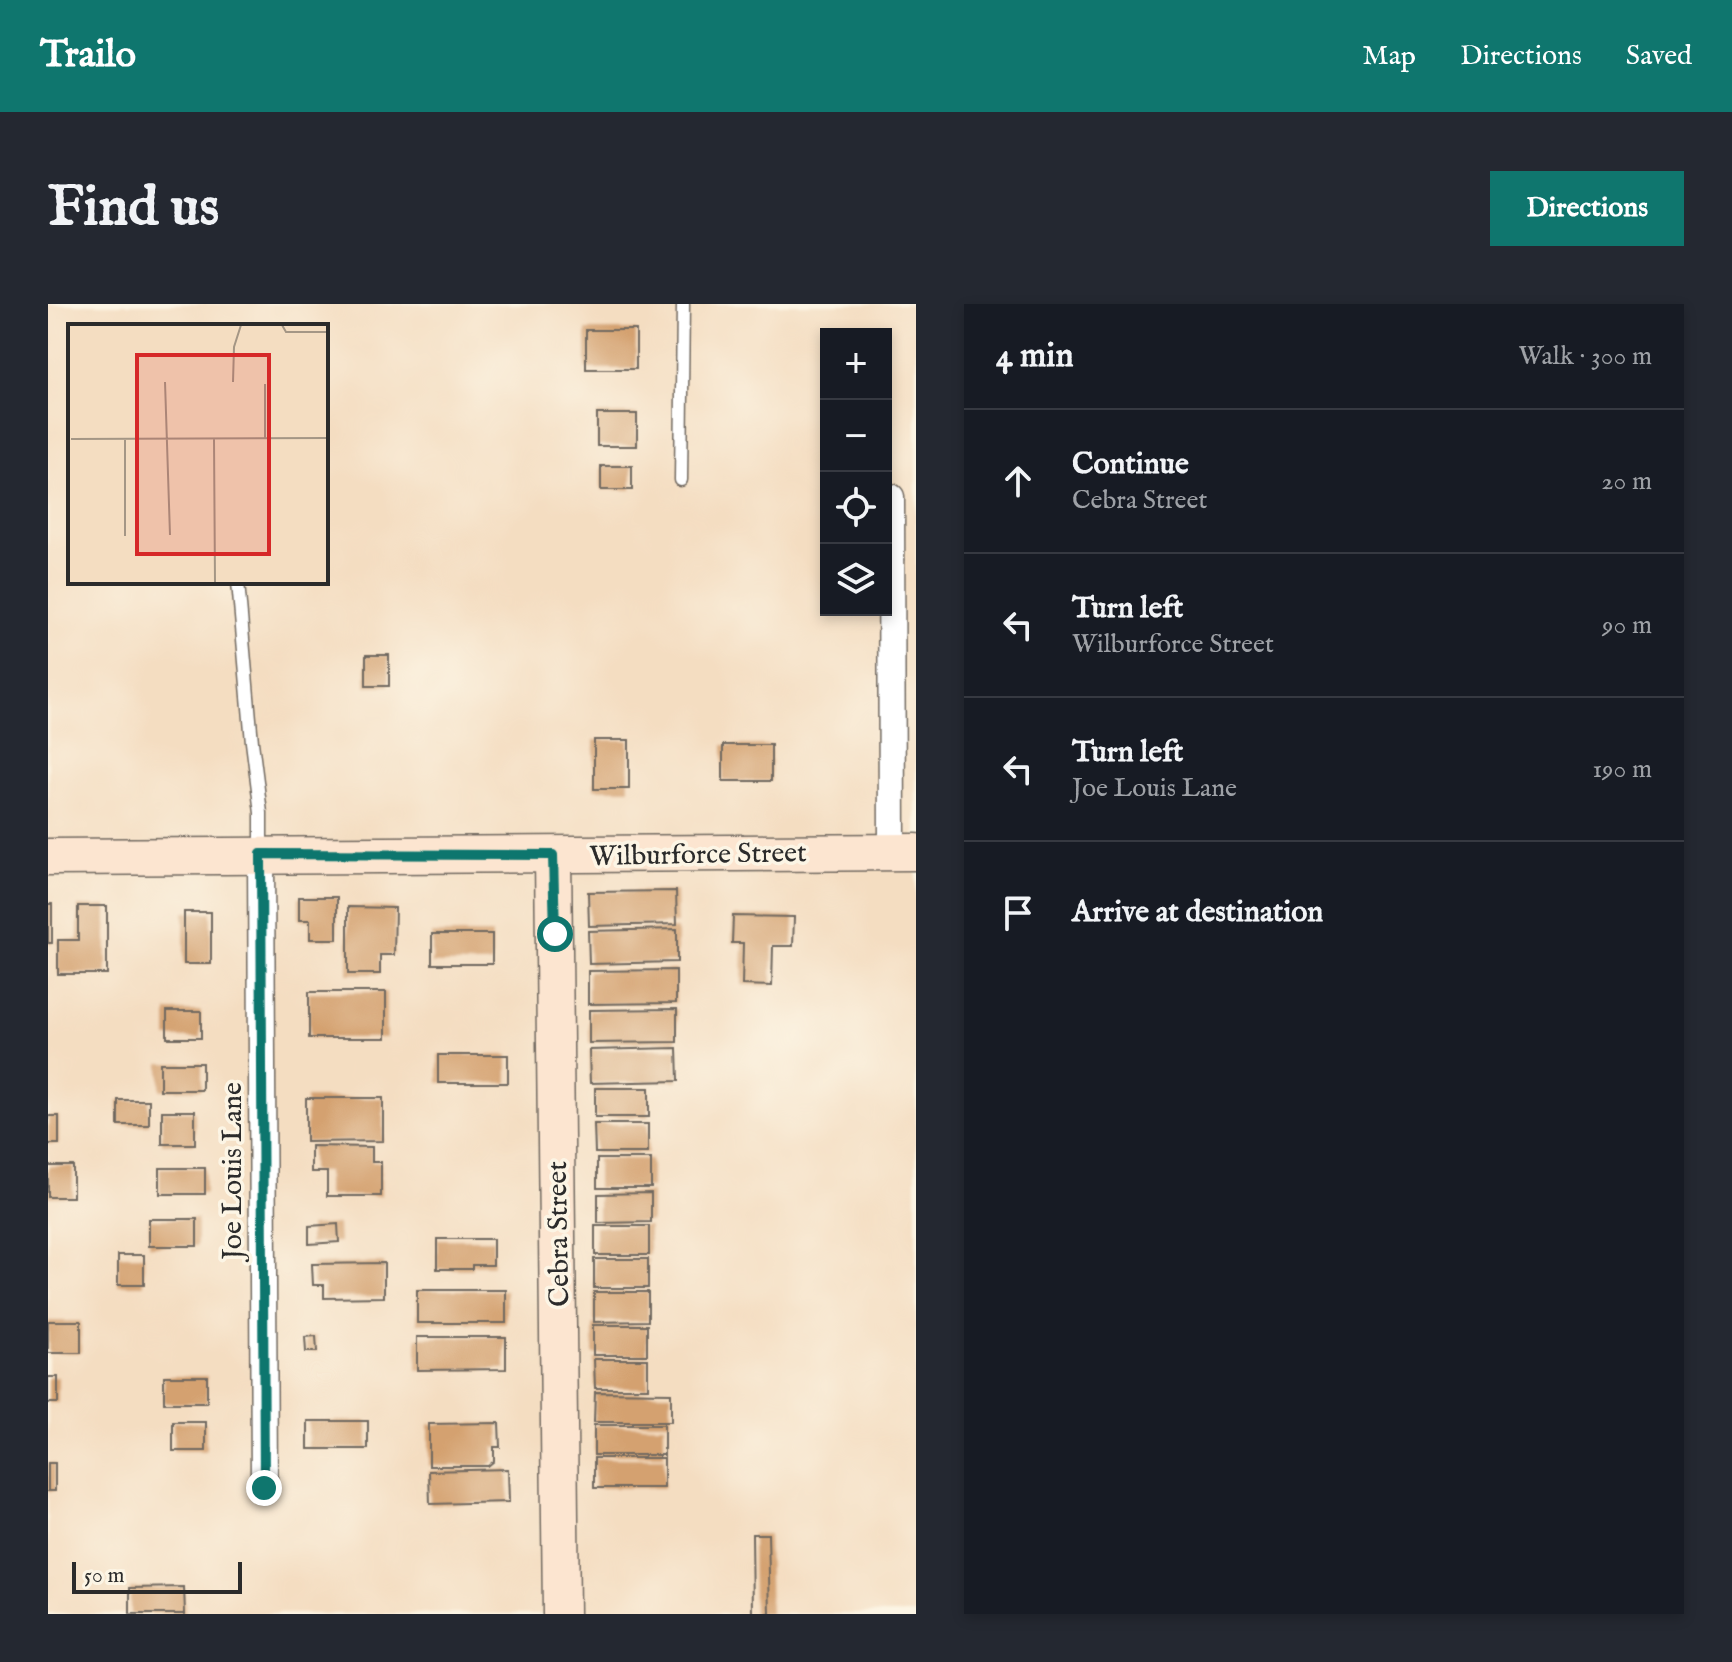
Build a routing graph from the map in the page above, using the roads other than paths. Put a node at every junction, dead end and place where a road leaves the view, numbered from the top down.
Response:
1 (683, 304) edge
2 (681, 480) dead end
3 (892, 524) edge
4 (238, 584) edge
5 (904, 852) edge
6 (261, 854) junction
7 (553, 855) junction
8 (48, 857) edge
9 (264, 1488) dead end
10 (561, 1614) edge

1 - 2 lane
3 - 5 street
4 - 6 lane
5 - 7 street, Wilburforce Street
6 - 7 street, Wilburforce Street
6 - 8 street, Wilburforce Street
6 - 9 street, Joe Louis Lane
7 - 10 street, Cebra Street

